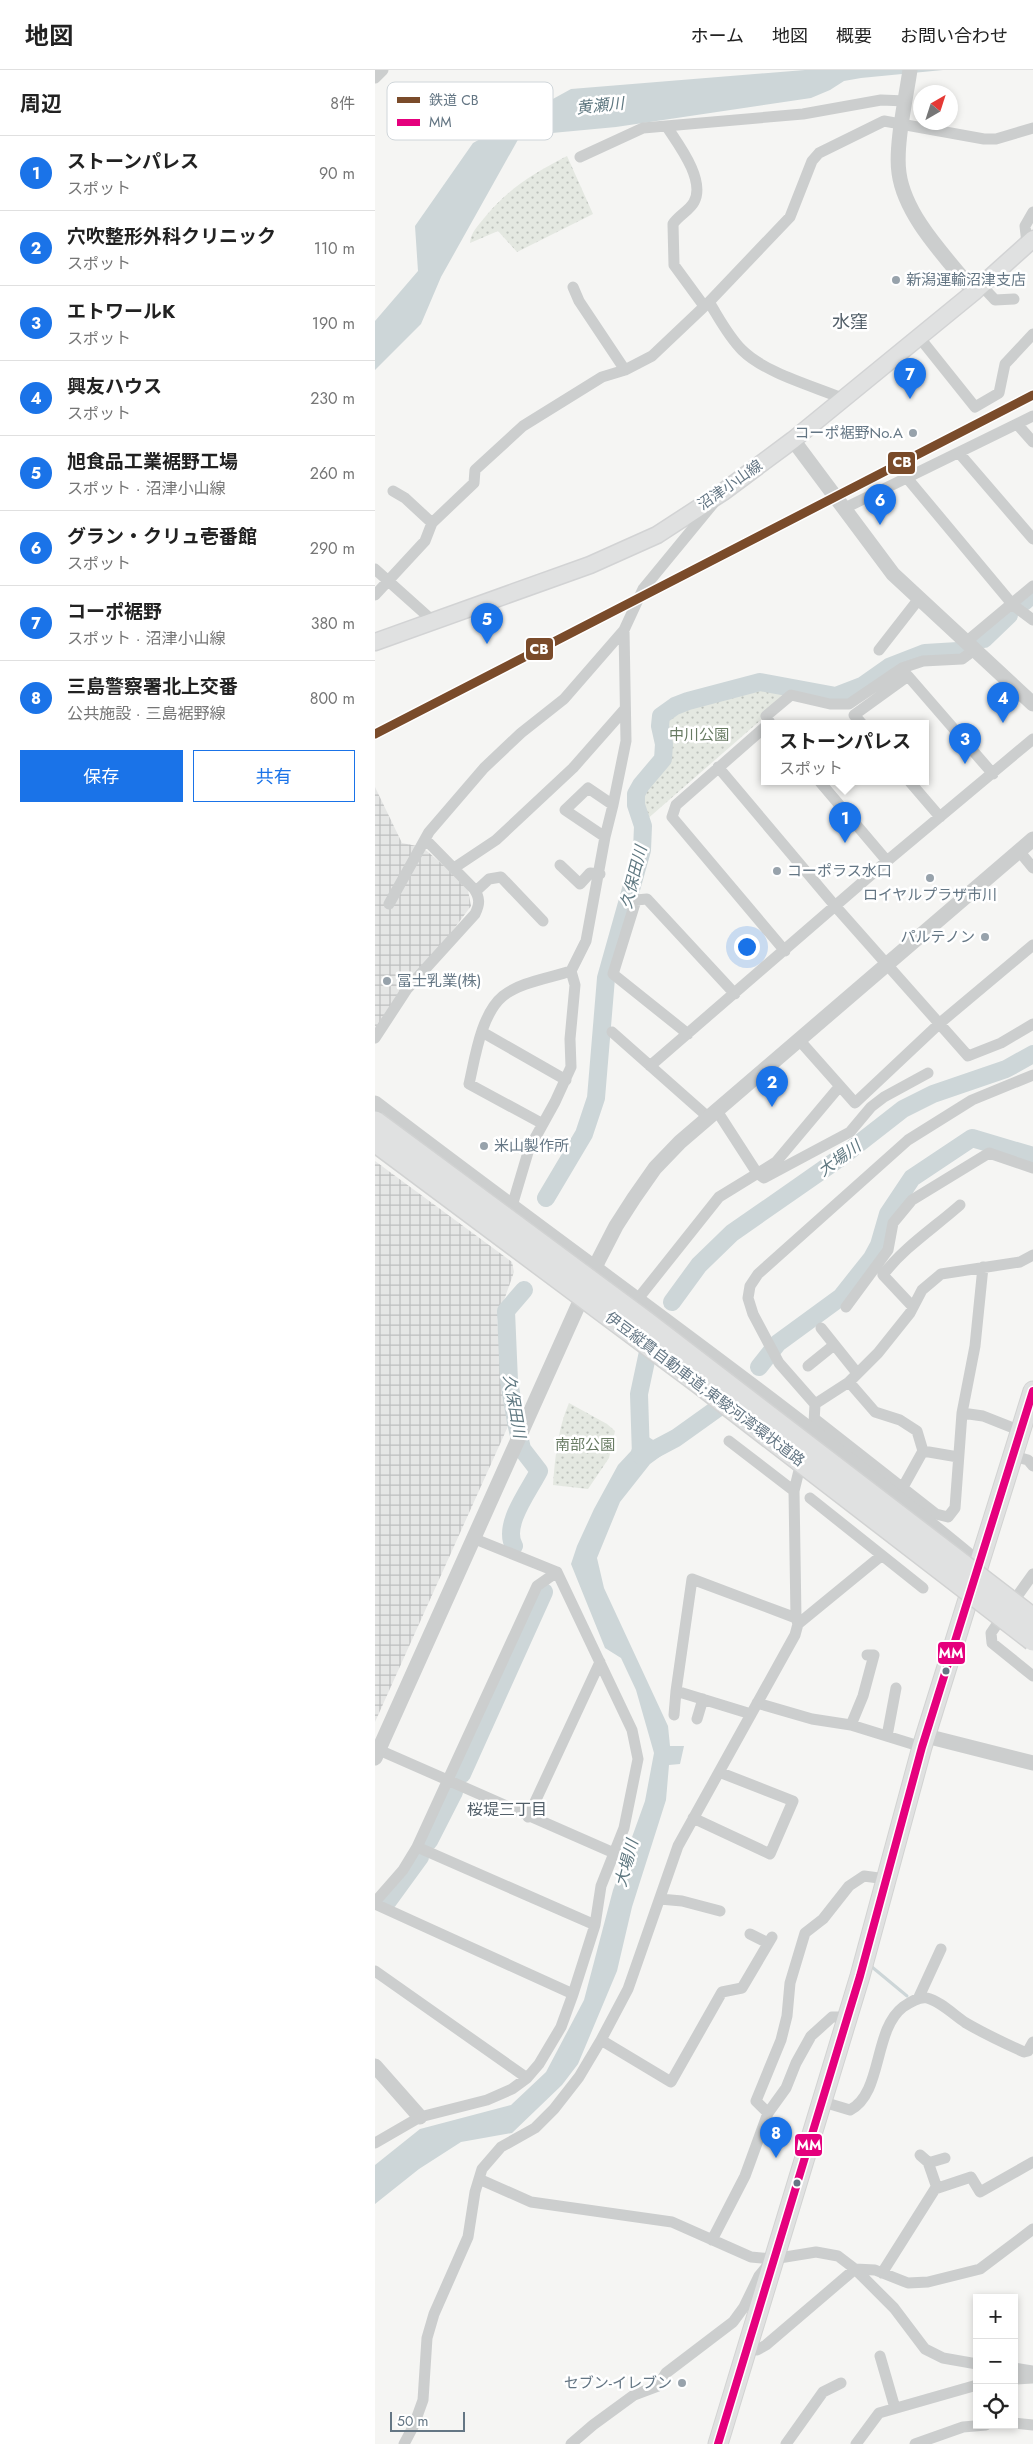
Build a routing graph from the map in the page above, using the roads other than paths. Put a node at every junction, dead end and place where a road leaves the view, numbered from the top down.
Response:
1 (383, 70) edge
2 (911, 70) edge
3 (375, 78) edge
4 (906, 98) junction
5 (903, 123) junction
6 (667, 127) junction
7 (1033, 128) edge
8 (580, 158) dead end
9 (1033, 212) edge
10 (1030, 241) edge
11 (573, 288) dead end
12 (978, 289) junction
13 (1014, 298) dead end
14 (706, 304) junction
15 (1033, 334) edge
16 (919, 337) junction
17 (625, 370) junction
18 (844, 399) junction
19 (1033, 416) edge
20 (1017, 424) junction
21 (793, 440) junction
22 (1033, 442) edge
23 (959, 453) junction
24 (907, 478) junction
25 (393, 491) dead end
26 (723, 492) junction
27 (843, 509) junction
28 (432, 523) junction
29 (1033, 538) edge
30 (375, 569) edge
31 (389, 581) junction
32 (1033, 586) edge
33 (375, 595) edge
34 (918, 600) junction
35 (1013, 605) junction
36 (1033, 620) edge
37 (433, 621) junction
38 (624, 630) junction
39 (375, 642) edge
40 (970, 646) junction
41 (879, 650) dead end
42 (905, 672) junction
43 (1033, 704) edge
44 (625, 709) junction
45 (767, 720) edge
46 (858, 720) edge
47 (761, 730) edge
48 (1033, 739) edge
49 (718, 767) junction
50 (993, 774) junction
51 (823, 785) edge
52 (913, 785) edge
53 (613, 805) junction
54 (940, 817) junction
55 (605, 837) junction
56 (1033, 838) edge
57 (425, 840) junction
58 (1019, 851) junction
59 (887, 861) junction
60 (561, 866) dead end
61 (454, 868) junction
62 (1033, 868) edge
63 (600, 874) junction
64 (475, 890) junction
65 (389, 904) dead end
66 (836, 907) junction
67 (543, 921) dead end
68 (1033, 945) edge
69 (785, 951) junction
70 (887, 964) junction
71 (571, 971) junction
72 (735, 994) junction
73 (940, 1024) junction
74 (1033, 1024) edge
75 (482, 1032) junction
76 (612, 1032) dead end
77 (688, 1034) junction
78 (375, 1038) edge
79 (800, 1041) junction
80 (650, 1066) junction
81 (928, 1073) dead end
82 (1033, 1075) edge
83 (566, 1080) junction
84 (839, 1087) junction
85 (375, 1103) edge
86 (712, 1114) junction
87 (375, 1122) edge
88 (543, 1124) junction
89 (376, 1148) edge
90 (1033, 1168) edge
91 (757, 1173) junction
92 (960, 1205) dead end
93 (512, 1206) junction
94 (1033, 1255) edge
95 (983, 1267) junction
96 (596, 1268) junction
97 (585, 1292) junction
98 (637, 1300) junction
99 (846, 1307) dead end
100 (913, 1307) junction
101 (821, 1328) dead end
102 (835, 1345) junction
103 (807, 1366) dead end
104 (857, 1373) junction
105 (849, 1382) junction
106 (1033, 1391) edge
107 (815, 1404) junction
108 (962, 1413) junction
109 (813, 1426) junction
110 (1021, 1431) junction
111 (729, 1441) dead end
112 (923, 1451) junction
113 (852, 1456) junction
114 (1013, 1456) junction
115 (802, 1457) junction
116 (958, 1457) junction
117 (1033, 1466) edge
118 (903, 1487) junction
119 (794, 1491) junction
120 (811, 1498) dead end
121 (866, 1504) junction
122 (848, 1528) junction
123 (475, 1538) junction
124 (919, 1546) junction
125 (881, 1556) junction
126 (893, 1563) junction
127 (979, 1564) junction
128 (557, 1572) junction
129 (1033, 1574) edge
130 (923, 1588) dead end
131 (971, 1588) junction
132 (1026, 1600) edge
133 (1004, 1614) junction
134 (1033, 1619) edge
135 (797, 1621) junction
136 (1033, 1639) edge
137 (867, 1654) dead end
138 (600, 1662) junction
139 (1033, 1676) edge
140 (896, 1688) dead end
141 (676, 1690) junction
142 (703, 1699) junction
143 (754, 1708) junction
144 (674, 1714) dead end
145 (697, 1719) dead end
146 (851, 1725) junction
147 (887, 1736) junction
148 (924, 1741) junction
149 (377, 1754) edge
150 (1033, 1763) edge
151 (719, 1772) junction
152 (448, 1781) junction
153 (528, 1817) junction
154 (693, 1818) junction
155 (417, 1847) junction
156 (614, 1853) junction
157 (886, 1879) junction
158 (660, 1899) junction
159 (375, 1903) edge
160 (720, 1910) dead end
161 (595, 1925) junction
162 (750, 1934) dead end
163 (941, 1949) dead end
164 (375, 1972) edge
165 (573, 1994) junction
166 (918, 1999) junction
167 (847, 2017) junction
168 (601, 2040) junction
169 (1033, 2042) edge
170 (375, 2066) edge
171 (527, 2078) junction
172 (820, 2101) junction
173 (768, 2113) junction
174 (420, 2117) junction
175 (375, 2143) edge
176 (945, 2158) dead end
177 (1033, 2162) edge
178 (479, 2179) junction
179 (937, 2188) junction
180 (1033, 2229) edge
181 (712, 2240) junction
182 (773, 2260) junction
183 (855, 2268) junction
184 (882, 2273) junction
185 (748, 2349) junction
186 (880, 2356) dead end
187 (973, 2363) edge
188 (1018, 2369) edge
189 (1033, 2371) edge
190 (1033, 2378) edge
191 (1018, 2379) edge
192 (841, 2383) dead end
193 (973, 2386) edge
194 (895, 2408) junction
195 (1018, 2423) edge
196 (1033, 2425) edge
197 (973, 2426) edge
198 (404, 2444) edge
199 (571, 2444) edge
200 (718, 2444) edge
201 (786, 2444) edge
202 (855, 2444) edge
203 (915, 2444) edge

1 - 3 street
2 - 4 street
4 - 5 street
4 - 6 street
5 - 7 street
5 - 12 street
5 - 14 street
6 - 8 street
6 - 14 street
9 - 10 street
10 - 12 main road, 沼津小山線
11 - 17 street
12 - 13 street
12 - 16 main road, 沼津小山線
14 - 17 street
14 - 18 street
15 - 16 street
16 - 18 main road, 沼津小山線
17 - 28 street
18 - 21 main road, 沼津小山線
19 - 20 street
20 - 22 street
20 - 23 street
21 - 26 main road, 沼津小山線
21 - 27 street
23 - 24 street
23 - 29 street
24 - 27 street
24 - 35 street
25 - 28 street
26 - 37 main road, 沼津小山線
26 - 38 street
27 - 34 street
28 - 31 street
30 - 31 street
31 - 33 street
31 - 37 street
32 - 35 street
34 - 40 street
34 - 41 street
35 - 36 street
35 - 40 street
37 - 39 main road, 沼津小山線
38 - 44 street
38 - 57 street
40 - 42 street
40 - 43 street
42 - 45 street
42 - 46 street
42 - 50 street
44 - 53 street
44 - 61 street
47 - 49 street
48 - 50 street
49 - 66 street
49 - 69 street
50 - 54 street
51 - 59 street
52 - 54 street
53 - 55 street
53 - 55 street
54 - 59 street
55 - 63 street
56 - 58 street
57 - 61 street
57 - 65 street
58 - 62 street
58 - 70 street
59 - 66 street
60 - 63 street
61 - 64 street
63 - 71 street
64 - 67 street
64 - 78 street
66 - 69 street
66 - 70 street
68 - 73 street
69 - 72 street
70 - 73 street
70 - 79 street
71 - 75 street
71 - 83 street
72 - 77 street
72 - 77 street
73 - 74 street
73 - 84 street
75 - 83 street
75 - 88 street
76 - 80 street
77 - 80 street
79 - 84 street
79 - 86 street
80 - 86 street
81 - 91 street
82 - 107 street
83 - 88 street
84 - 91 street
85 - 93 street
86 - 91 street
86 - 96 street
87 - 134 highway, 伊豆縦貫自動車道;東駿河湾環状道路, bridge
88 - 93 street
89 - 97 street
89 - 136 highway, 伊豆縦貫自動車道;東駿河湾環状道路, bridge
90 - 99 street
91 - 98 street
92 - 100 street
93 - 96 street
94 - 95 street
95 - 100 street
95 - 108 street
96 - 97 street
96 - 98 street
97 - 115 street
97 - 123 street
98 - 109 street
100 - 104 street
101 - 102 street
102 - 103 street
102 - 104 street
104 - 105 street
105 - 107 street
105 - 112 street
106 - 110 main road
107 - 109 street
108 - 110 street
108 - 116 street
109 - 113 street
109 - 115 street
110 - 114 main road
111 - 119 street
112 - 116 street
112 - 118 street
113 - 118 street
113 - 127 street
114 - 117 street
114 - 127 main road
115 - 119 street
115 - 121 street
116 - 118 street
119 - 135 street
120 - 122 street
121 - 122 street
121 - 124 street
122 - 125 street
123 - 128 street
123 - 149 street
124 - 126 street
124 - 131 street
125 - 126 street
125 - 135 street
126 - 130 street
127 - 131 main road
127 - 132 main road
128 - 138 street
128 - 152 street
129 - 132 street
131 - 133 main road
131 - 148 main road
133 - 136 main road
133 - 139 street
135 - 141 street
135 - 143 street
137 - 146 street
138 - 153 street
138 - 156 street
140 - 147 street
141 - 142 street
141 - 144 street
142 - 143 street
142 - 145 street
143 - 146 street
143 - 151 street
146 - 147 street
147 - 148 street
148 - 150 street
148 - 157 main road
149 - 152 street
151 - 154 street
151 - 154 street
152 - 153 street
152 - 155 street
153 - 156 street
154 - 158 street
155 - 159 street
155 - 161 street
156 - 161 street
157 - 167 main road
157 - 173 street
158 - 160 street
158 - 168 street
159 - 165 street
161 - 165 street
162 - 168 street
163 - 166 street
164 - 171 street
165 - 171 street
166 - 169 street
166 - 172 street
167 - 172 main road
167 - 173 street
168 - 178 street
170 - 174 street
171 - 174 street
172 - 182 main road
173 - 181 street
174 - 175 street
176 - 179 street
177 - 179 street
178 - 181 street
178 - 198 street
179 - 184 street
180 - 184 street
181 - 182 street
182 - 183 street
182 - 185 main road
182 - 199 street
183 - 184 street
183 - 185 street
183 - 187 street
185 - 200 main road
186 - 194 street
188 - 189 street
190 - 191 street
192 - 201 street
193 - 194 street
194 - 202 street
195 - 196 street
197 - 203 street

